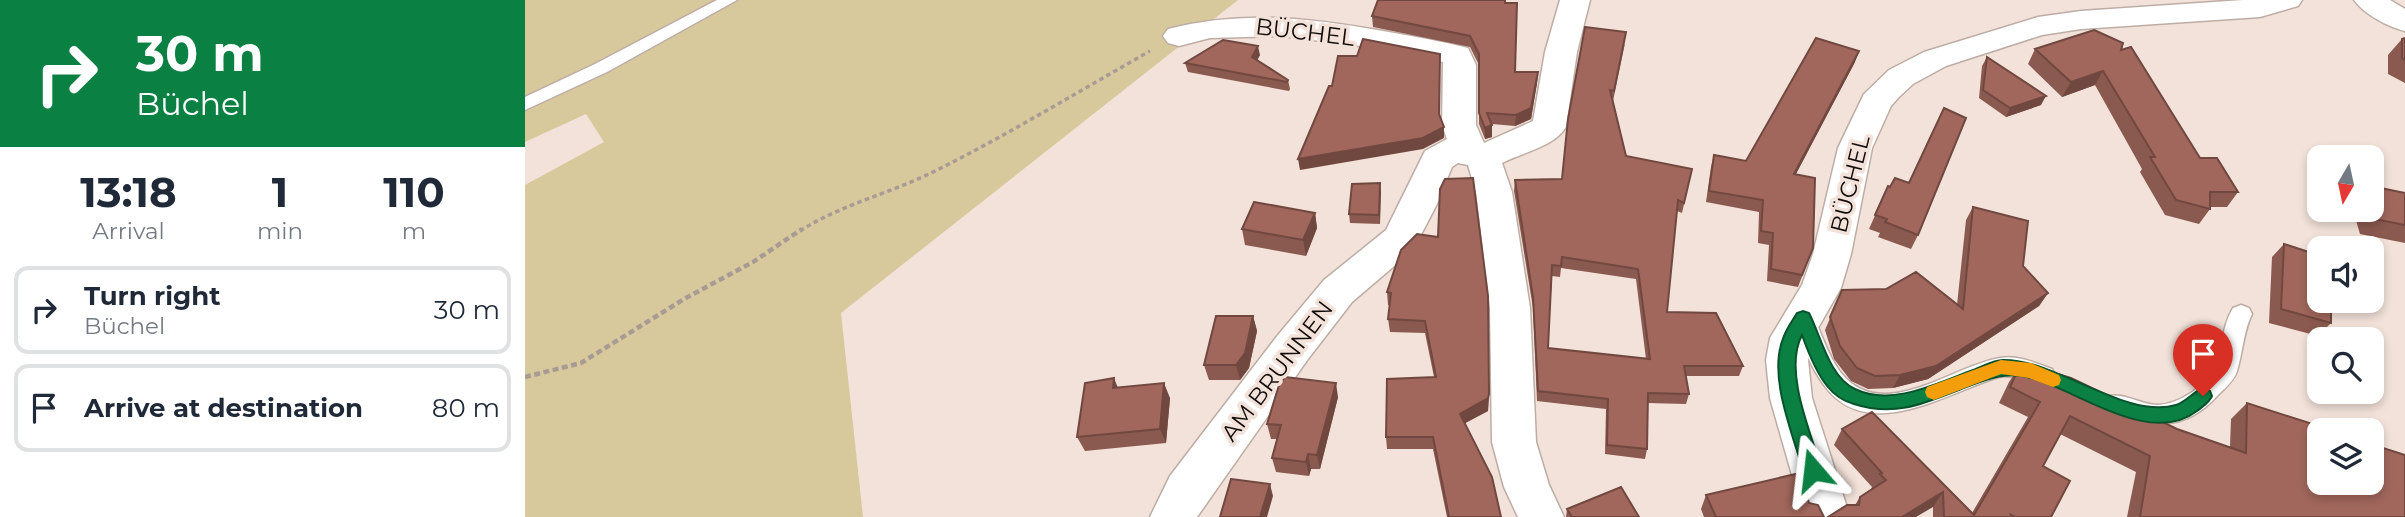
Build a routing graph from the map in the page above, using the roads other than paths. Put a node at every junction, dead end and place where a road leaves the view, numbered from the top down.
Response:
1 (729, 0) edge
2 (1575, 0) edge
3 (2287, 0) edge
4 (2369, 0) edge
5 (2405, 22) edge
6 (1179, 36) road end
7 (525, 104) edge
8 (1476, 155) junction
9 (2241, 314) dead end
10 (1803, 317) junction
11 (2069, 386) edge
12 (2095, 397) edge
13 (1173, 517) edge
14 (1541, 517) edge
15 (1827, 517) edge

1 - 7 lane
2 - 8 street
3 - 10 street, BÜCHEL
4 - 5 street
6 - 8 street, BÜCHEL
8 - 13 street, AM BRUNNEN
8 - 14 street, BÜCHEL
9 - 12 lane
10 - 11 lane
10 - 15 street, BÜCHEL

